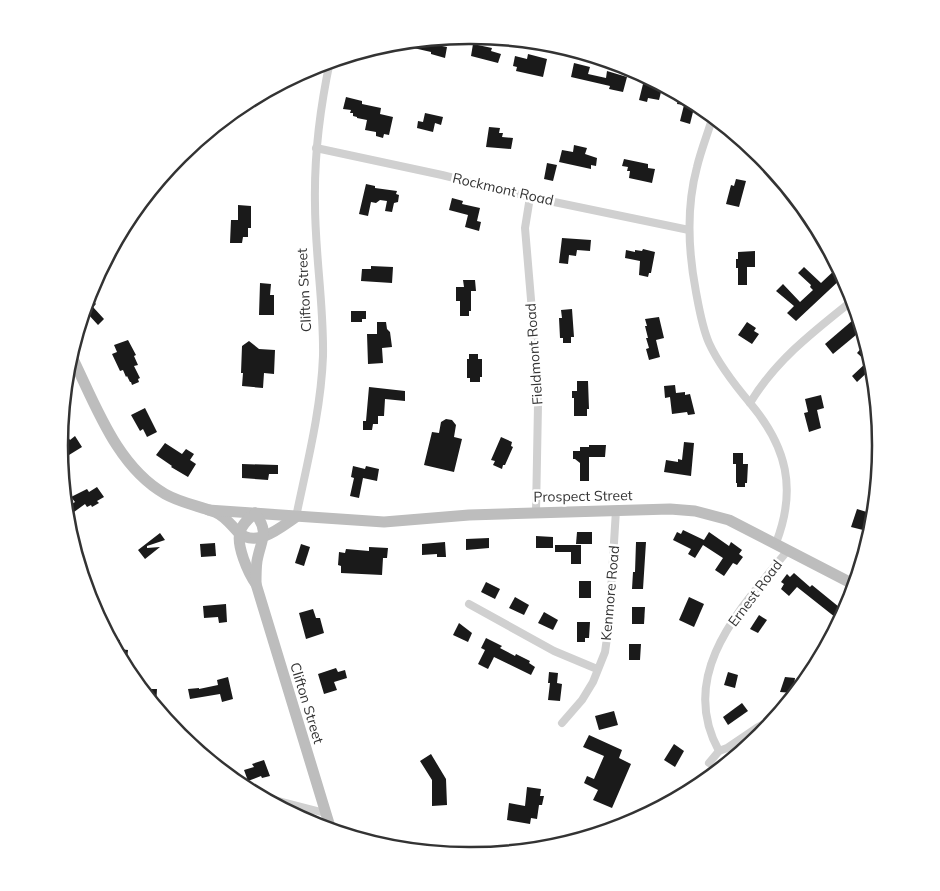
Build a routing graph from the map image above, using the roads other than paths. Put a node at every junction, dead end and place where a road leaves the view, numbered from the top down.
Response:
1 (328, 70) edge
2 (711, 124) edge
3 (316, 148) junction
4 (530, 196) junction
5 (689, 230) junction
6 (846, 306) edge
7 (76, 367) edge
8 (750, 403) junction
9 (208, 510) junction
10 (616, 510) junction
11 (536, 512) junction
12 (255, 513) junction
13 (296, 517) junction
14 (239, 533) junction
15 (264, 536) junction
16 (776, 543) junction
17 (788, 550) junction
18 (848, 582) edge
19 (256, 584) junction
20 (469, 604) dead end
21 (597, 670) junction
22 (562, 723) dead end
23 (755, 729) edge
24 (719, 751) junction
25 (710, 763) dead end
26 (287, 803) edge
27 (326, 813) junction
28 (328, 822) edge

1 - 3 street, Clifton Street
2 - 5 street
3 - 4 street, Rockmont Road
3 - 13 street, Clifton Street
4 - 5 street, Rockmont Road
4 - 11 street, Fieldmont Road
5 - 8 street
6 - 8 street
7 - 9 main road, Prospect Street
8 - 16 street
9 - 12 main road, Prospect Street
9 - 14 main road, Prospect Street
10 - 11 main road, Prospect Street
10 - 16 main road, Prospect Street
10 - 21 street, Kenmore Road
11 - 13 main road, Prospect Street
12 - 13 main road, Prospect Street
12 - 14 main road
12 - 15 main road
13 - 15 main road
14 - 15 main road
14 - 19 main road, Clifton Street
15 - 19 main road, Clifton Street
16 - 17 main road, Prospect Street
17 - 18 main road, Prospect Street
17 - 24 street, Ernest Road
19 - 27 main road, Clifton Street
20 - 21 street
21 - 22 street, Kenmore Road
23 - 24 street
24 - 25 street
26 - 27 street
27 - 28 main road, Clifton Street

